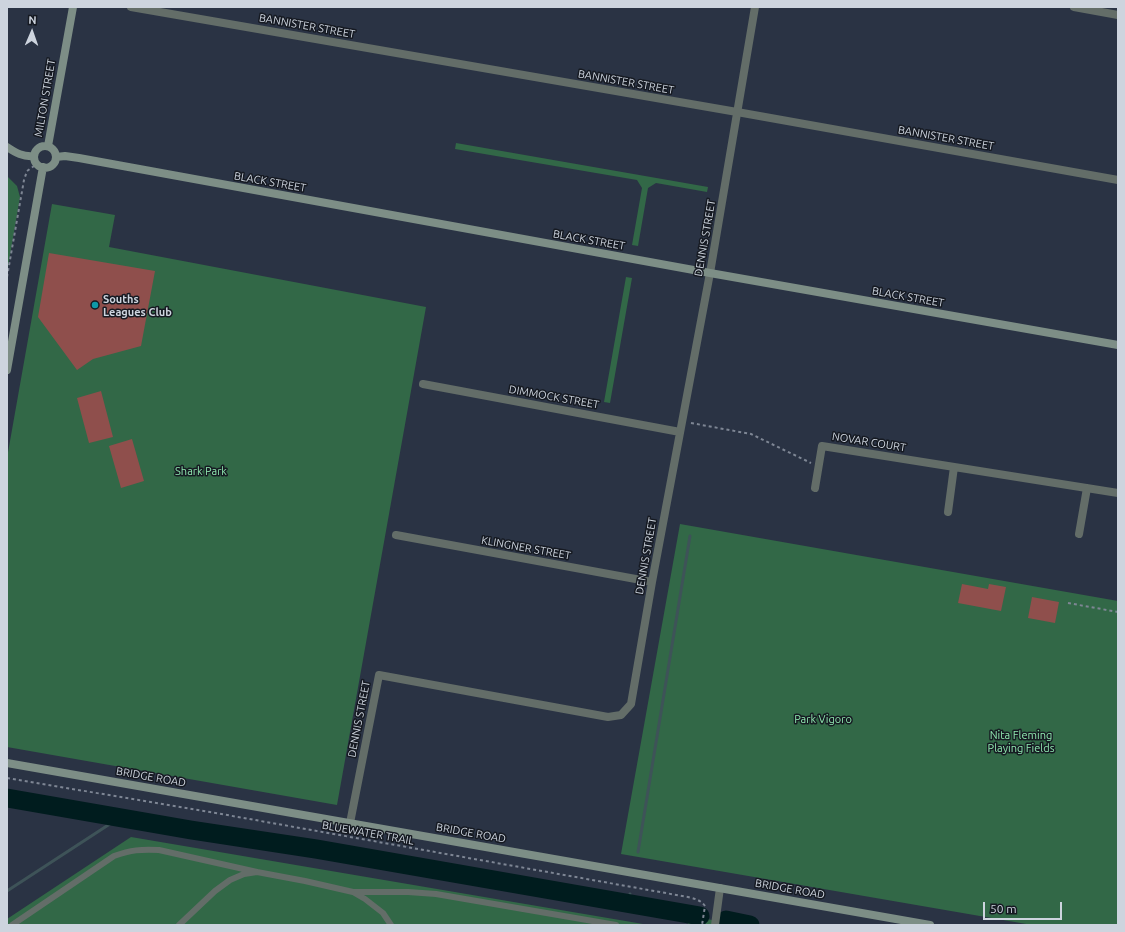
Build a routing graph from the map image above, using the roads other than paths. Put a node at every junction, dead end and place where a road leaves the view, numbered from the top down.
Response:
1 (73, 7) edge
2 (131, 7) edge
3 (755, 7) edge
4 (1074, 7) edge
5 (1118, 14) edge
6 (737, 112) junction
7 (48, 146) junction
8 (7, 147) edge
9 (56, 157) junction
10 (38, 162) junction
11 (1118, 180) edge
12 (710, 273) junction
13 (1118, 345) edge
14 (7, 370) edge
15 (423, 384) dead end
16 (680, 432) junction
17 (954, 468) junction
18 (815, 488) dead end
19 (1087, 488) junction
20 (1118, 493) edge
21 (948, 512) dead end
22 (1079, 534) dead end
23 (396, 535) dead end
24 (652, 582) junction
25 (7, 763) edge
26 (350, 823) junction
27 (256, 872) junction
28 (720, 888) junction
29 (352, 892) junction
30 (12, 925) edge
31 (179, 925) edge
32 (391, 925) edge
33 (616, 925) edge
34 (715, 925) edge
35 (930, 925) edge

1 - 7 street, MILTON STREET
2 - 6 street, BANNISTER STREET
3 - 6 street, DENNIS STREET
4 - 5 street
6 - 11 street, BANNISTER STREET
6 - 12 street, DENNIS STREET
7 - 9 street
7 - 10 street
8 - 10 street
9 - 10 street
9 - 12 street, BLACK STREET
10 - 14 street
12 - 13 street, BLACK STREET
12 - 16 street, DENNIS STREET
15 - 16 street, DIMMOCK STREET
16 - 24 street, DENNIS STREET
17 - 18 street, NOVAR COURT
17 - 19 street, NOVAR COURT
17 - 21 street
19 - 20 street, NOVAR COURT
19 - 22 street
23 - 24 street, KLINGNER STREET
24 - 26 street, DENNIS STREET
25 - 26 street, BRIDGE ROAD
26 - 28 street, BRIDGE ROAD
27 - 29 lane
27 - 30 lane
27 - 31 lane
28 - 34 street
28 - 35 street, BRIDGE ROAD
29 - 32 lane
29 - 33 lane

